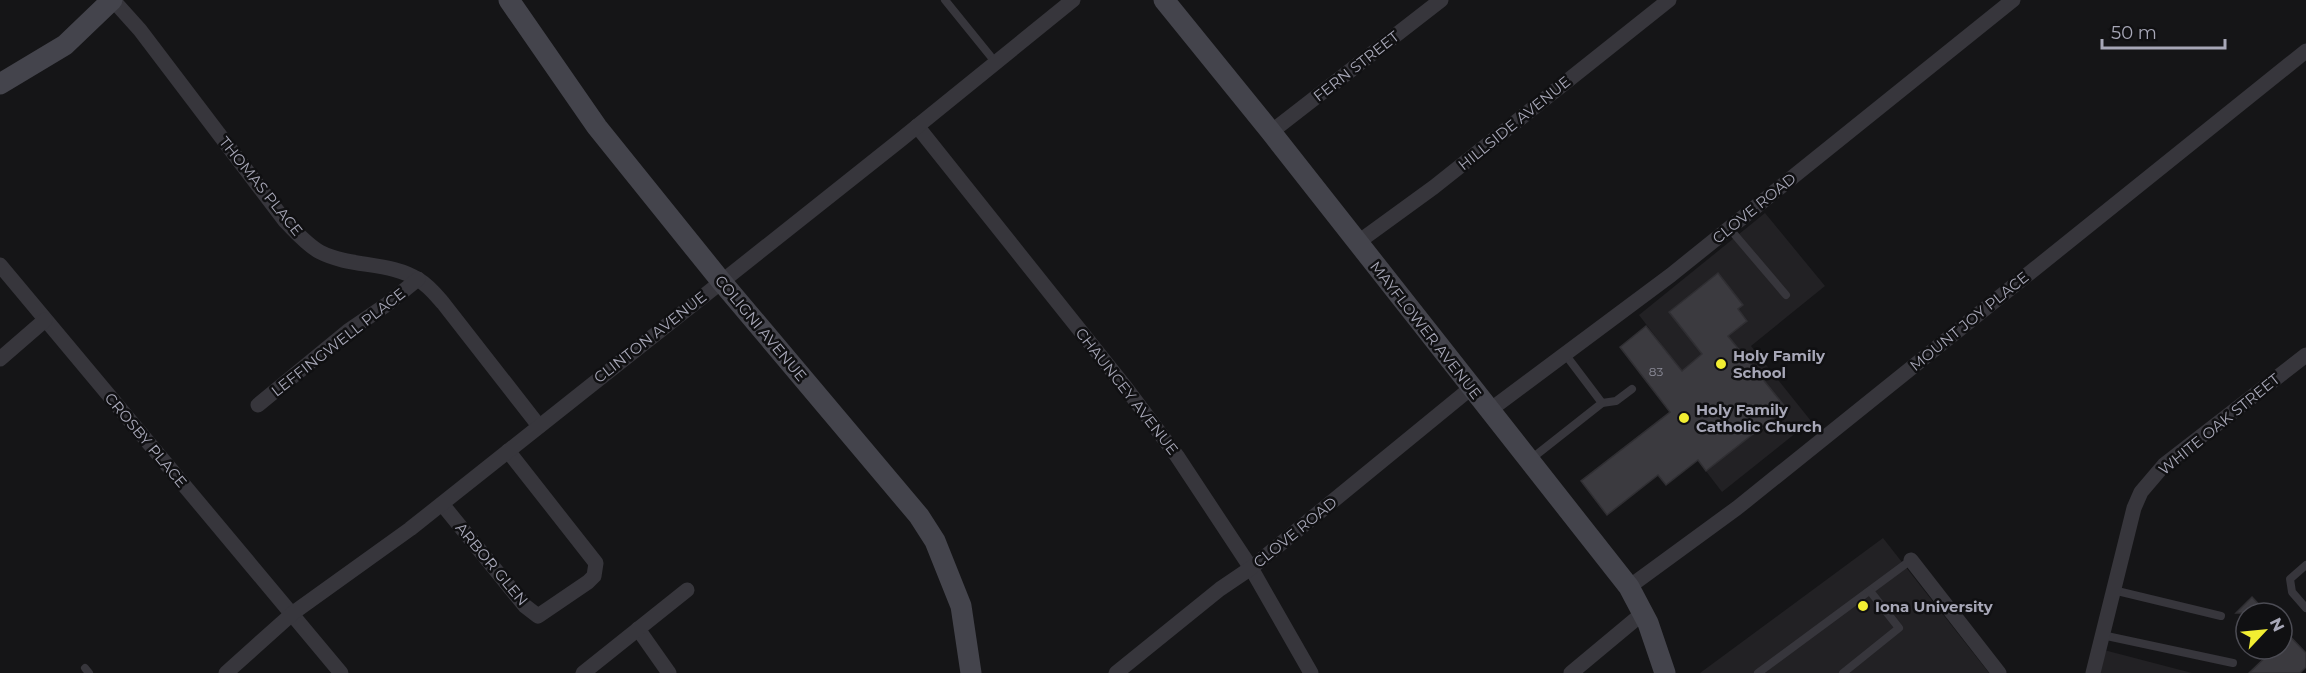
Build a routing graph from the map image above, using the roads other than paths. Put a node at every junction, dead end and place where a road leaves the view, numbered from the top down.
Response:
1 (113, 0) edge
2 (509, 0) edge
3 (945, 0) edge
4 (1073, 0) edge
5 (1164, 0) edge
6 (1441, 0) edge
7 (1669, 0) edge
8 (2013, 0) edge
9 (2306, 51) edge
10 (996, 63) junction
11 (0, 84) edge
12 (917, 126) junction
13 (1271, 132) junction
14 (1729, 228) junction
15 (1357, 243) junction
16 (0, 265) edge
17 (418, 279) junction
18 (721, 281) junction
19 (1786, 295) dead end
20 (45, 320) junction
21 (1565, 354) junction
22 (2306, 355) edge
23 (0, 359) edge
24 (1471, 388) junction
25 (1632, 389) dead end
26 (1602, 403) junction
27 (258, 405) dead end
28 (1490, 410) junction
29 (539, 426) junction
30 (508, 451) junction
31 (1529, 460) junction
32 (442, 504) junction
33 (1911, 560) joint
34 (2306, 565) edge
35 (1251, 568) junction
36 (1629, 586) junction
37 (687, 590) dead end
38 (2113, 590) junction
39 (1870, 591) junction
40 (2306, 608) edge
41 (293, 613) junction
42 (1643, 613) junction
43 (2221, 616) dead end
44 (638, 629) junction
45 (2101, 634) junction
46 (2233, 663) dead end
47 (226, 673) edge
48 (341, 673) edge
49 (583, 673) edge
50 (669, 673) edge
51 (971, 673) edge
52 (1116, 673) edge
53 (1311, 673) edge
54 (1571, 673) edge
55 (1665, 673) edge
56 (1758, 673) edge
57 (1843, 673) edge
58 (1999, 673) edge
59 (2093, 673) edge

1 - 11 street
1 - 17 street, THOMAS PLACE
2 - 18 street, COLIGNI AVENUE
3 - 10 lane
4 - 10 street, CLINTON AVENUE
5 - 13 street, MAYFLOWER AVENUE
6 - 13 street, FERN STREET
7 - 15 street, HILLSIDE AVENUE
8 - 14 street, CLOVE ROAD
9 - 36 street, MOUNT JOY PLACE
10 - 12 street, CLINTON AVENUE
12 - 18 street, CLINTON AVENUE
12 - 35 street, CHAUNCEY AVENUE
13 - 15 street, MAYFLOWER AVENUE
14 - 19 lane
14 - 21 street, CLOVE ROAD
15 - 24 street, MAYFLOWER AVENUE
16 - 20 street, CROSBY PLACE
17 - 27 street, LEFFINGWELL PLACE
17 - 29 street, THOMAS PLACE
18 - 29 street, CLINTON AVENUE
18 - 51 street, COLIGNI AVENUE
20 - 23 street
20 - 41 street, CROSBY PLACE
21 - 26 lane
21 - 28 street, CLOVE ROAD
22 - 38 street, WHITE OAK STREET
24 - 28 street, MAYFLOWER AVENUE
24 - 35 street, CLOVE ROAD
25 - 26 lane
26 - 31 lane
28 - 31 street, MAYFLOWER AVENUE
29 - 30 street, CLINTON AVENUE
30 - 32 street, CLINTON AVENUE
30 - 32 street, ARBOR GLEN
31 - 36 street, MAYFLOWER AVENUE
32 - 41 street, CLINTON AVENUE
33 - 39 lane
33 - 58 street
34 - 40 lane
35 - 52 street, CLOVE ROAD
35 - 53 street, CHAUNCEY AVENUE
36 - 42 street, MAYFLOWER AVENUE
37 - 44 street
38 - 43 lane
38 - 45 street, WHITE OAK STREET
39 - 56 lane
39 - 57 lane
41 - 47 street, CLINTON AVENUE
41 - 48 street, CROSBY PLACE
42 - 54 street
42 - 55 street, MAYFLOWER AVENUE
44 - 49 street
44 - 50 street
45 - 46 lane
45 - 59 street, WHITE OAK STREET

